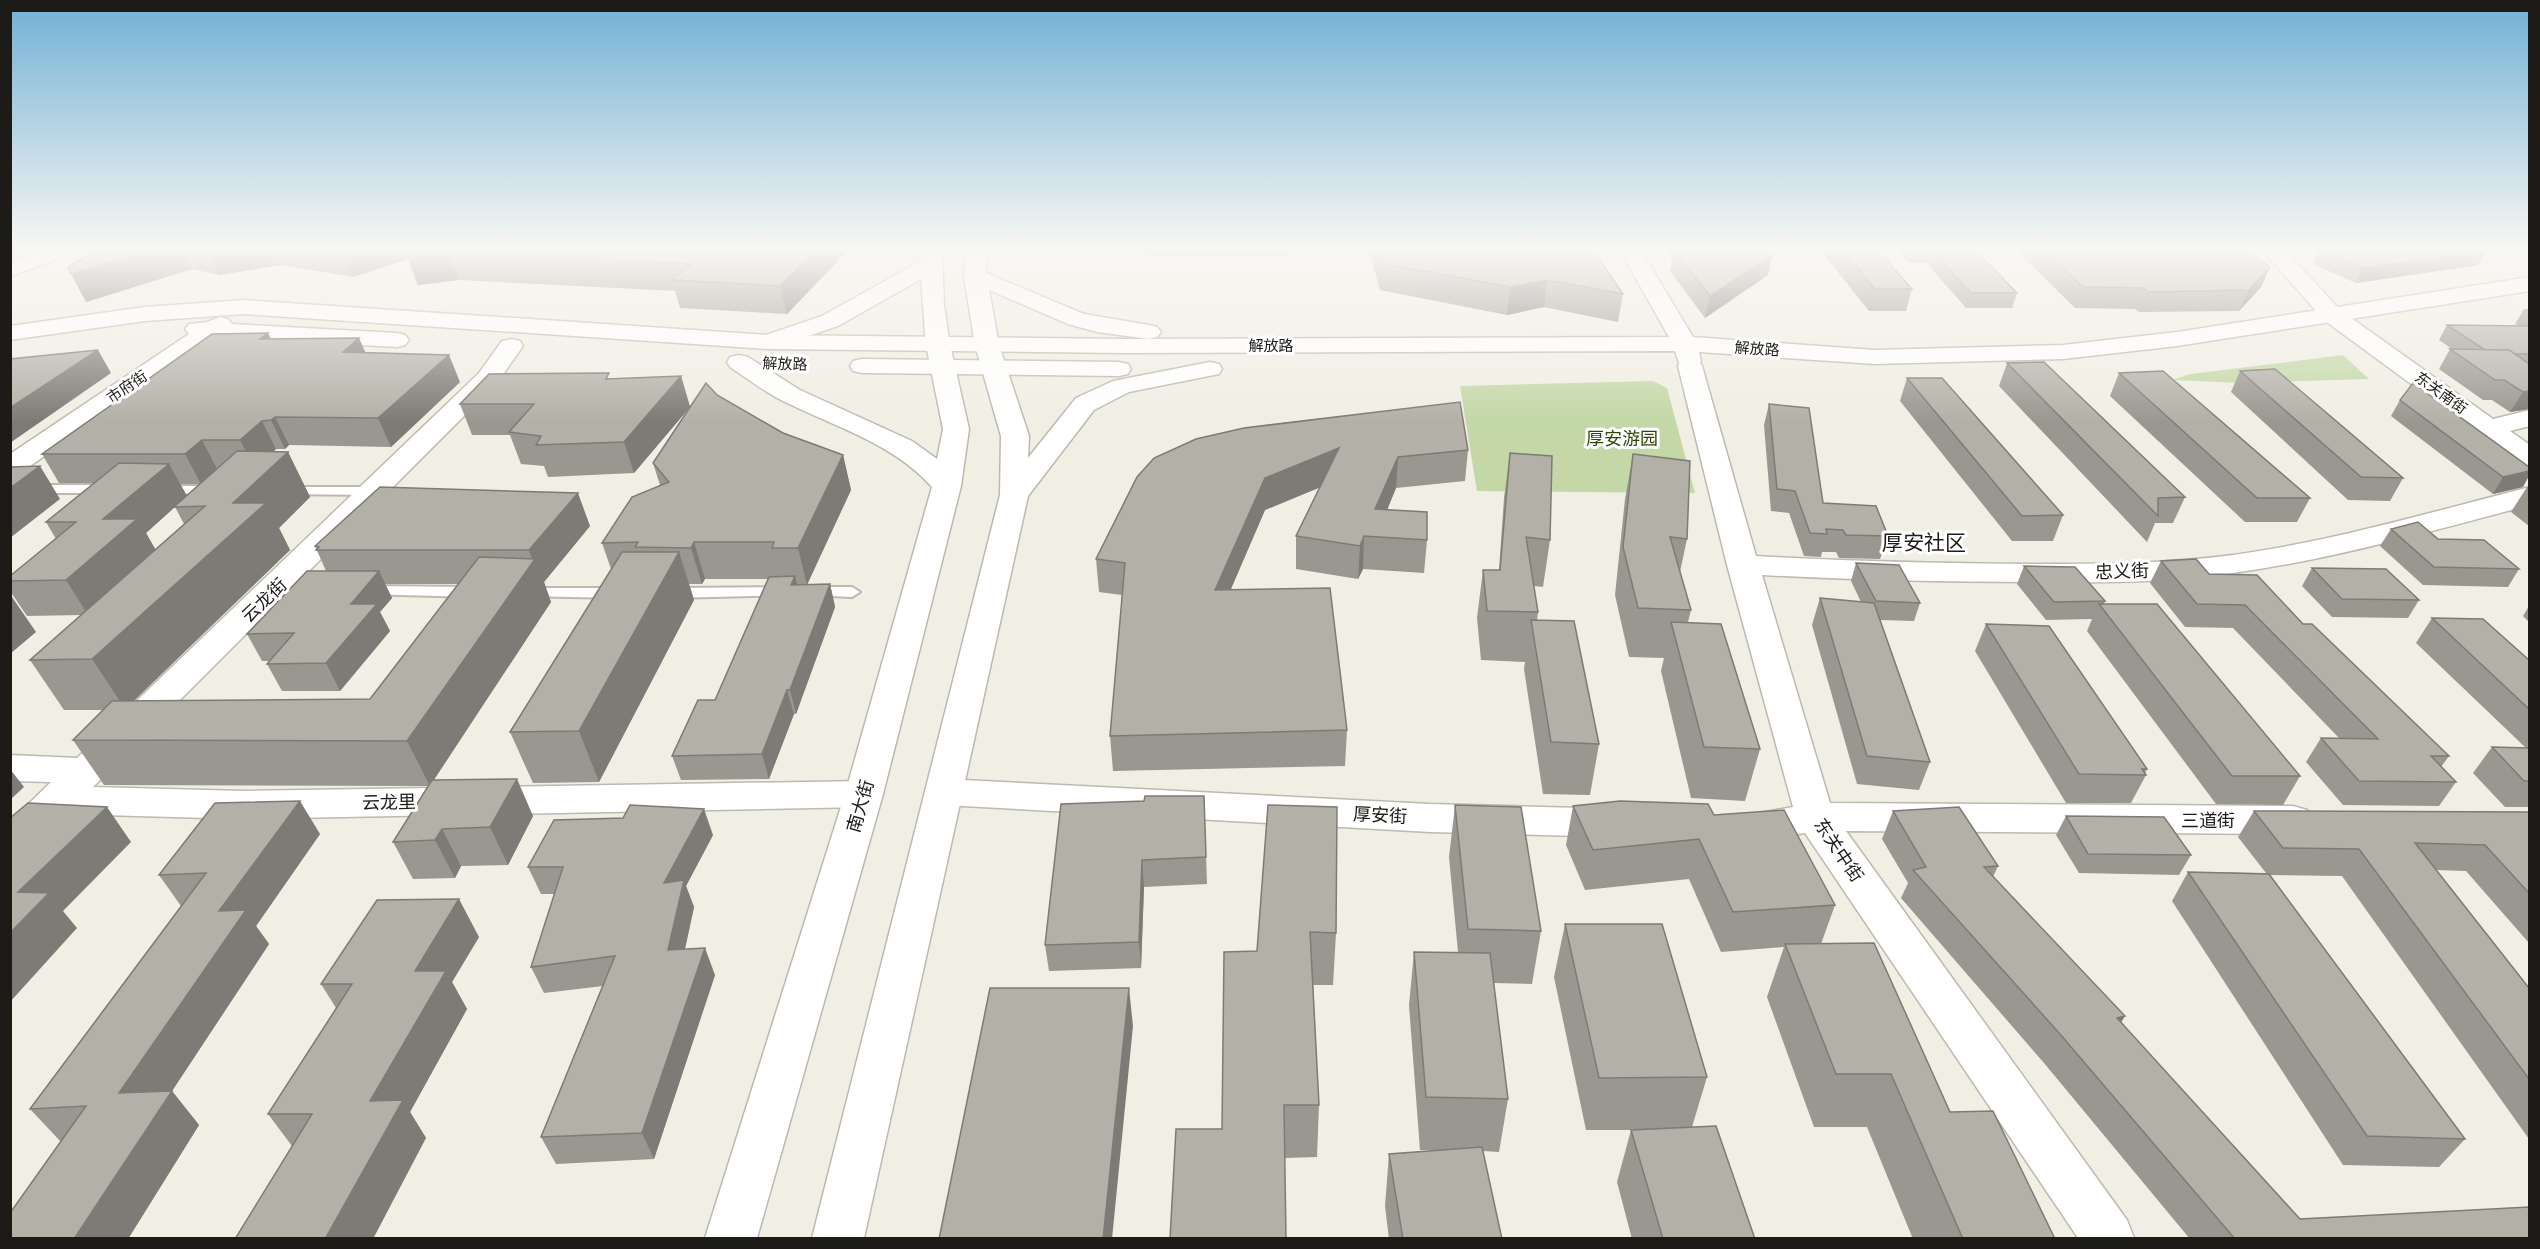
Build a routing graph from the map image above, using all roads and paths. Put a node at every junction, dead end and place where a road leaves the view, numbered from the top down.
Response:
1 (854, 305) edge
2 (935, 305) edge
3 (981, 305) edge
4 (1044, 305) edge
5 (1660, 305) edge
6 (2323, 305) edge
7 (2394, 305) edge
8 (2508, 305) edge
9 (243, 307) junction
10 (2332, 315) junction
11 (212, 329) junction
12 (2353, 329) junction
13 (1149, 332) junction
14 (10, 333) edge
15 (769, 342) junction
16 (1026, 345) junction
17 (510, 346) junction
18 (1447, 346) junction
19 (10, 349) edge
20 (1688, 355) junction
21 (940, 356) junction
22 (992, 357) junction
23 (739, 362) junction
24 (1210, 369) junction
25 (2529, 418) edge
26 (2489, 428) junction
27 (2529, 458) edge
28 (10, 467) edge
29 (947, 486) junction
30 (10, 489) edge
31 (128, 490) edge
32 (151, 490) edge
33 (233, 490) edge
34 (268, 491) edge
35 (373, 491) junction
36 (1014, 495) junction
37 (2529, 496) edge
38 (1743, 565) junction
39 (357, 591) edge
40 (489, 592) edge
41 (852, 592) dead end
42 (513, 593) edge
43 (631, 593) edge
44 (654, 593) edge
45 (10, 768) edge
46 (89, 771) junction
47 (944, 792) junction
48 (864, 794) junction
49 (59, 800) junction
50 (1815, 817) junction
51 (2329, 821) edge
52 (1648, 824) edge
53 (1707, 827) edge
54 (10, 846) edge
55 (731, 1239) edge
56 (838, 1239) edge
57 (2108, 1239) edge

1 - 15 main road
2 - 21 main road, 南大街
3 - 22 main road
4 - 13 main road
5 - 20 main road, 东关中街
6 - 10 main road, 东关南街
7 - 10 main road, 解放路
8 - 12 main road, 解放路
9 - 11 main road, 市府街
9 - 14 main road, 解放路
9 - 15 main road, 解放路
10 - 12 main road, 东关南街
10 - 20 main road, 解放路
11 - 17 main road, 解放路
11 - 19 main road, 解放路
11 - 28 main road, 市府街
12 - 20 main road, 解放路
12 - 26 main road, 东关南街
13 - 16 main road
13 - 18 main road
15 - 21 main road, 解放路
16 - 18 main road, 解放路
16 - 22 main road, 解放路
17 - 23 main road, 解放路
17 - 35 main road, 云龙街
18 - 20 main road, 解放路
20 - 24 main road, 解放路
20 - 38 main road, 东关中街
21 - 22 main road, 解放路
21 - 23 main road, 解放路
21 - 29 main road, 南大街
22 - 24 main road, 解放路
22 - 36 main road
23 - 29 main road
24 - 36 main road
25 - 26 main road
26 - 27 main road, 东关南街
29 - 48 main road, 南大街
30 - 31 lane
32 - 33 lane
34 - 35 lane
35 - 46 main road, 云龙街
36 - 47 main road
37 - 38 main road, 忠义街
38 - 50 main road, 东关中街
39 - 40 lane
41 - 44 lane
42 - 43 lane
45 - 46 main road
46 - 49 main road, 云龙街
47 - 52 main road, 厚安街
47 - 56 main road
48 - 49 main road, 云龙里
48 - 55 main road, 南大街
49 - 54 main road, 云龙街
50 - 51 main road, 三道街
50 - 53 main road
50 - 57 main road, 东关中街

